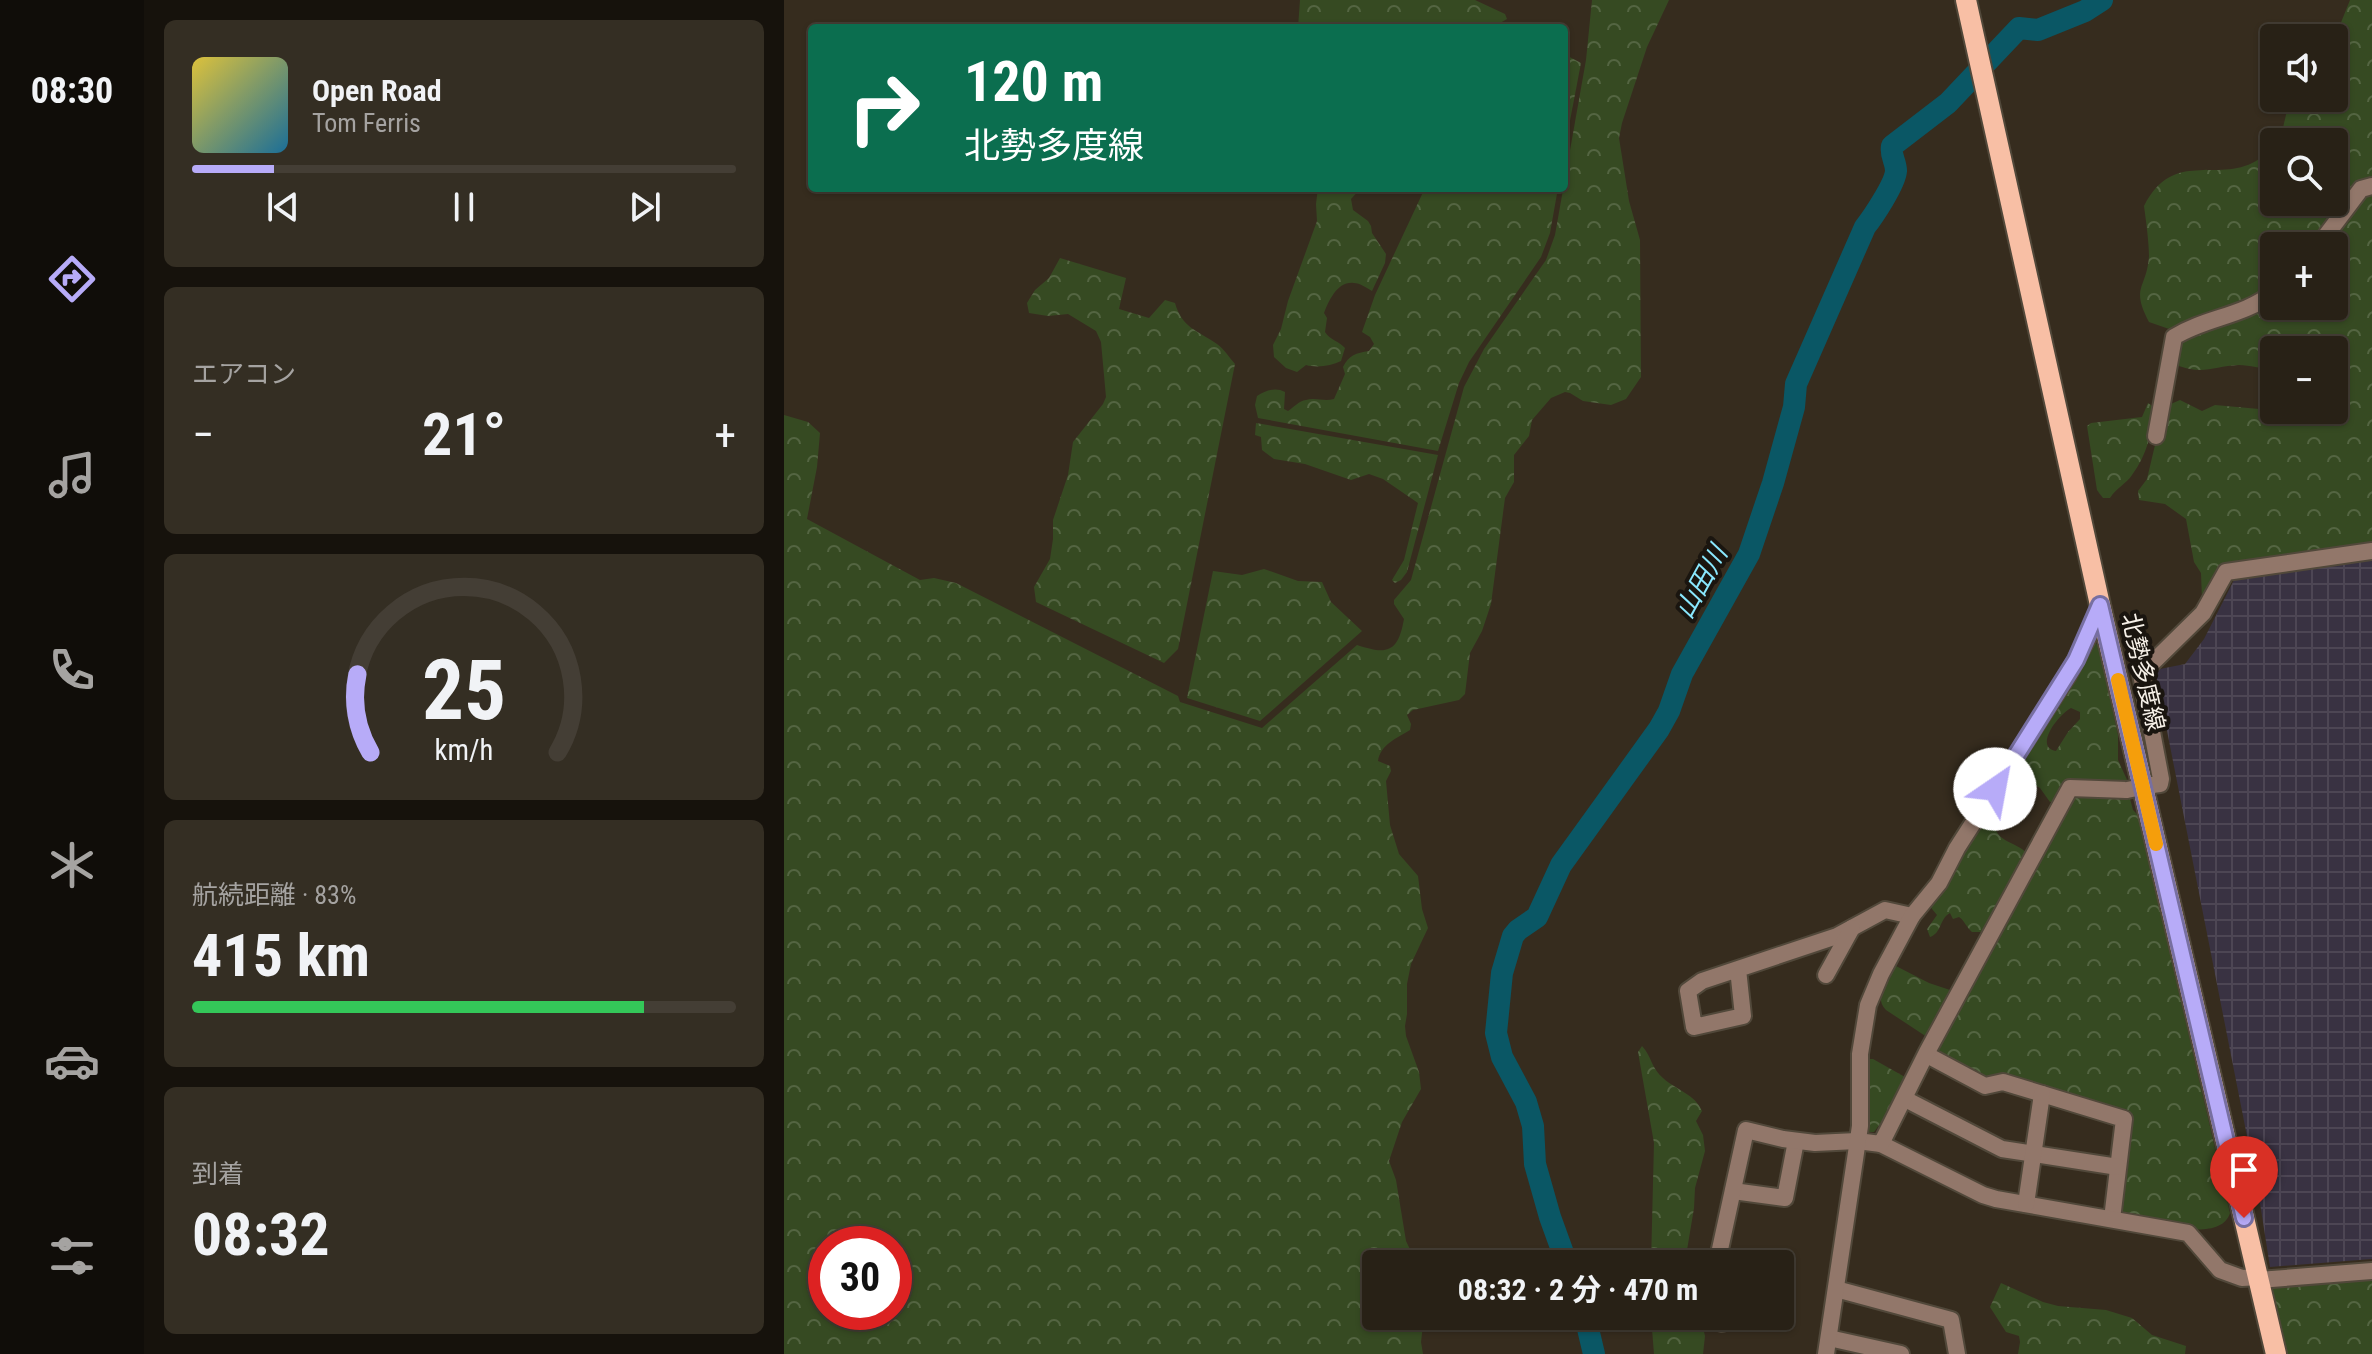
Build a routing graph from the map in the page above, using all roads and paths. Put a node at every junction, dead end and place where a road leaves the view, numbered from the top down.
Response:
1 (1966, 0) edge
2 (2372, 186) edge
3 (2329, 232) edge
4 (2260, 303) edge
5 (2156, 436) dead end
6 (2372, 551) edge
7 (2100, 605) junction
8 (1912, 916) junction
9 (1852, 928) junction
10 (1738, 969) dead end
11 (1826, 975) dead end
12 (1927, 1055) junction
13 (2042, 1094) junction
14 (1905, 1099) junction
15 (1796, 1141) junction
16 (1857, 1141) junction
17 (1881, 1144) junction
18 (2033, 1154) junction
19 (2118, 1167) junction
20 (1733, 1191) junction
21 (2026, 1204) junction
22 (2112, 1219) junction
23 (1720, 1250) edge
24 (2372, 1271) edge
25 (2259, 1279) junction
26 (1836, 1289) junction
27 (1828, 1346) edge
28 (1901, 1354) edge
29 (1957, 1354) edge
30 (2276, 1354) edge

1 - 7 main road, 北勢多度線
2 - 3 street
4 - 5 street
6 - 12 street, bridge
7 - 8 street
7 - 25 main road, 北勢多度線
8 - 9 street
8 - 16 street
9 - 10 street
9 - 11 street
12 - 13 street
12 - 14 street
13 - 18 street
13 - 19 street
14 - 17 street
14 - 18 street
15 - 16 street
15 - 20 street
15 - 20 street
16 - 17 street
16 - 26 street
17 - 21 street
18 - 19 street
18 - 21 street
19 - 22 street
20 - 23 street
21 - 22 street
22 - 25 street
24 - 25 street
25 - 30 main road, 北勢多度線
26 - 27 street
26 - 29 street
27 - 28 street

